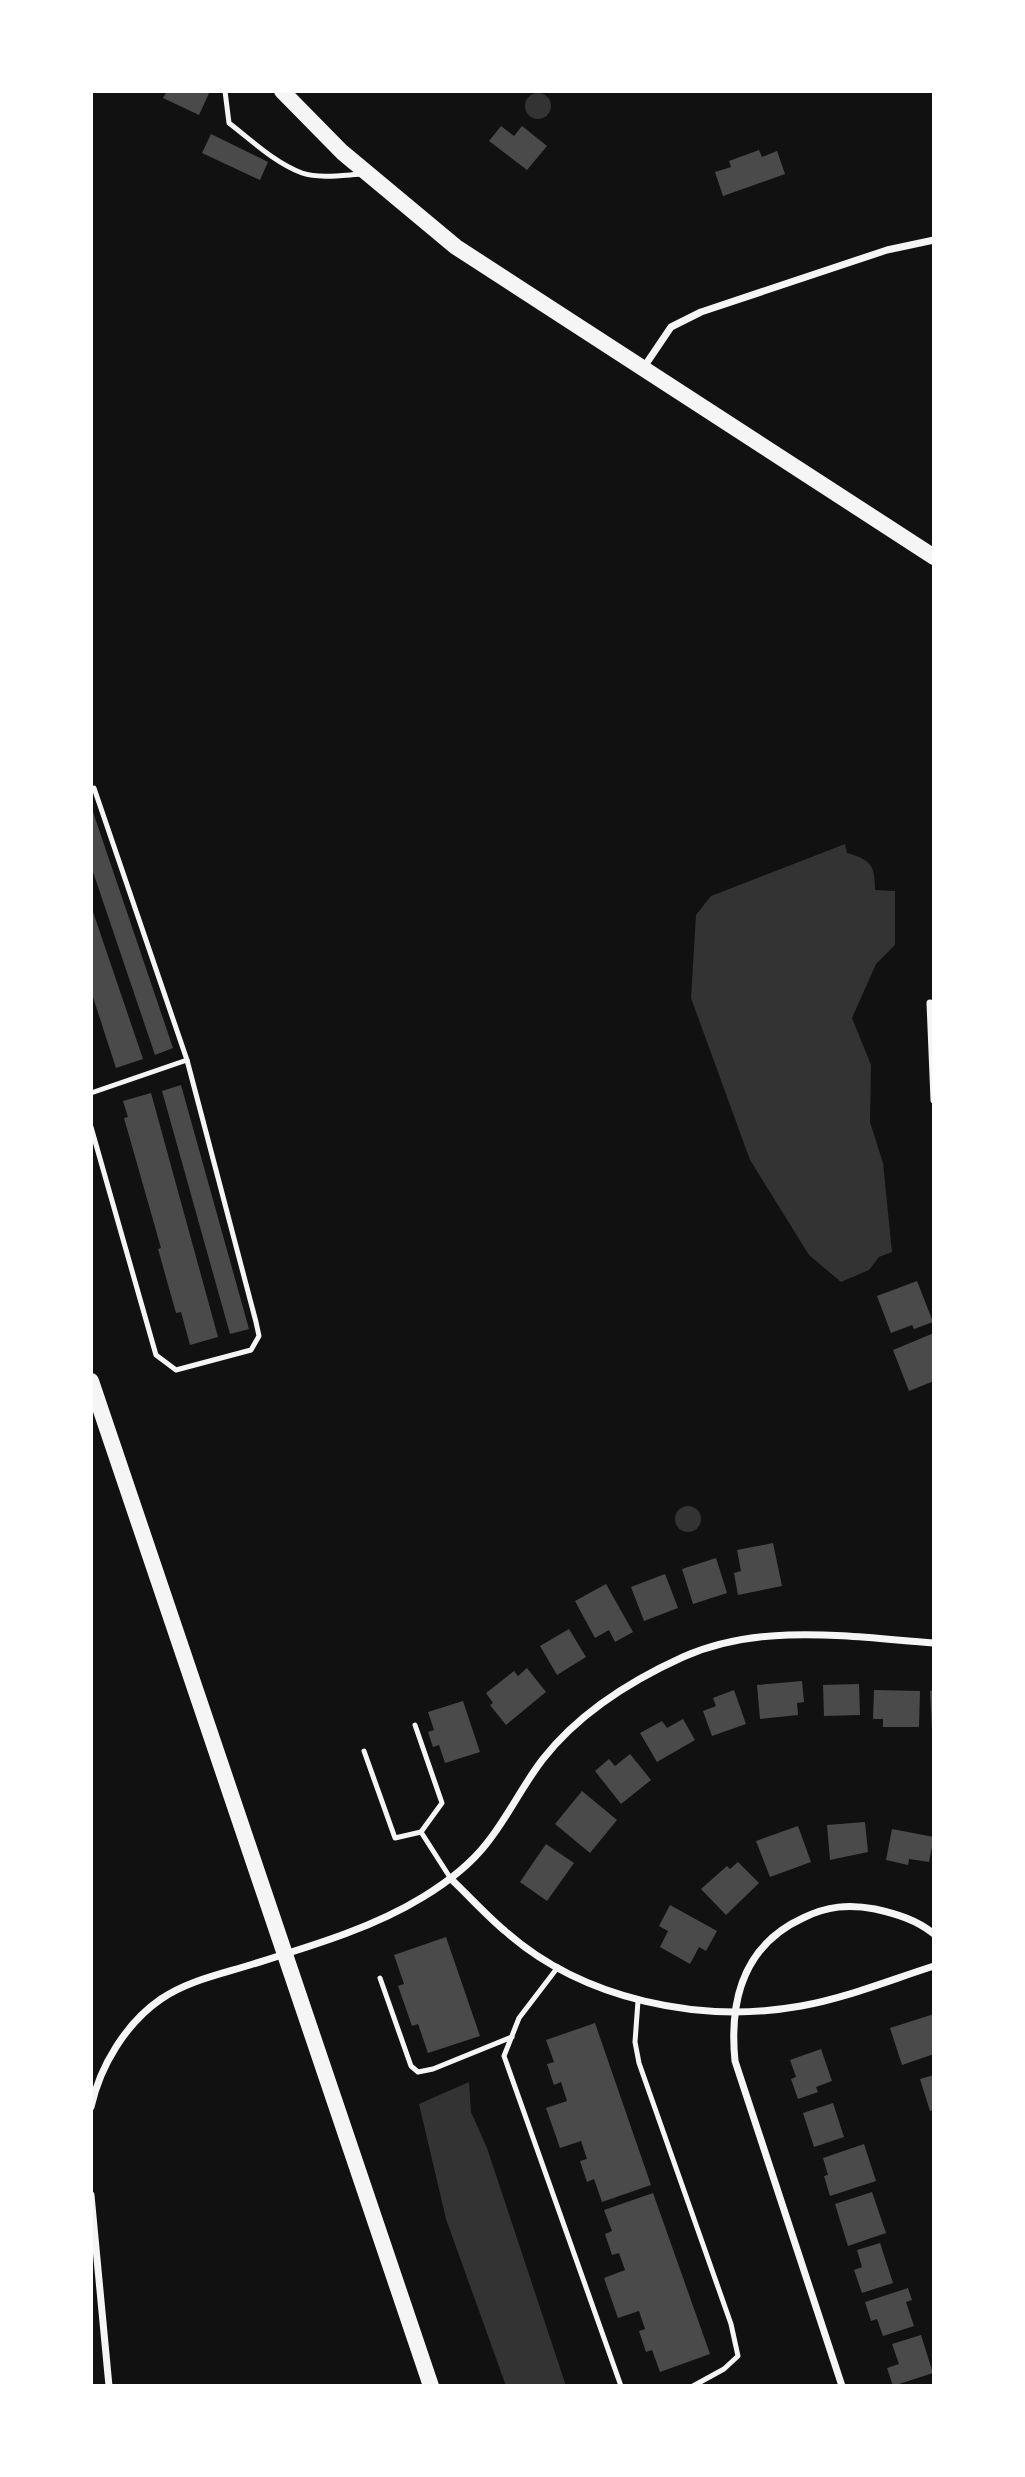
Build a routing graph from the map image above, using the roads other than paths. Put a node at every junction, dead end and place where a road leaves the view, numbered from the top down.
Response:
1 (225, 91) edge
2 (282, 91) edge
3 (368, 174) junction
4 (934, 240) edge
5 (641, 370) junction
6 (934, 557) edge
7 (91, 779) edge
8 (93, 788) edge
9 (930, 1003) dead end
10 (187, 1060) junction
11 (91, 1093) edge
12 (934, 1100) edge
13 (91, 1127) edge
14 (91, 1381) edge
15 (934, 1643) edge
16 (415, 1725) dead end
17 (364, 1751) dead end
18 (421, 1832) junction
19 (451, 1879) junction
20 (934, 1934) edge
21 (283, 1955) junction
22 (934, 1966) edge
23 (558, 1968) junction
24 (380, 1978) dead end
25 (638, 2001) junction
26 (734, 2013) junction
27 (512, 2037) junction
28 (91, 2107) edge
29 (91, 2195) edge
30 (703, 2385) edge
31 (109, 2386) edge
32 (431, 2386) edge
33 (621, 2386) edge
34 (692, 2386) edge
35 (842, 2386) edge

1 - 3 lane
2 - 3 main road
3 - 5 main road
4 - 5 street
5 - 6 main road
7 - 8 lane
8 - 10 lane
9 - 12 street
10 - 11 lane
10 - 13 lane
14 - 21 main road
15 - 19 street
16 - 18 lane
17 - 18 lane
18 - 19 lane
19 - 21 street
19 - 23 street
20 - 26 street
21 - 28 street
21 - 32 main road
22 - 26 street
23 - 25 street
23 - 27 lane
24 - 27 lane
25 - 26 street
25 - 30 lane
26 - 35 street
27 - 33 lane
29 - 31 street
30 - 34 lane

